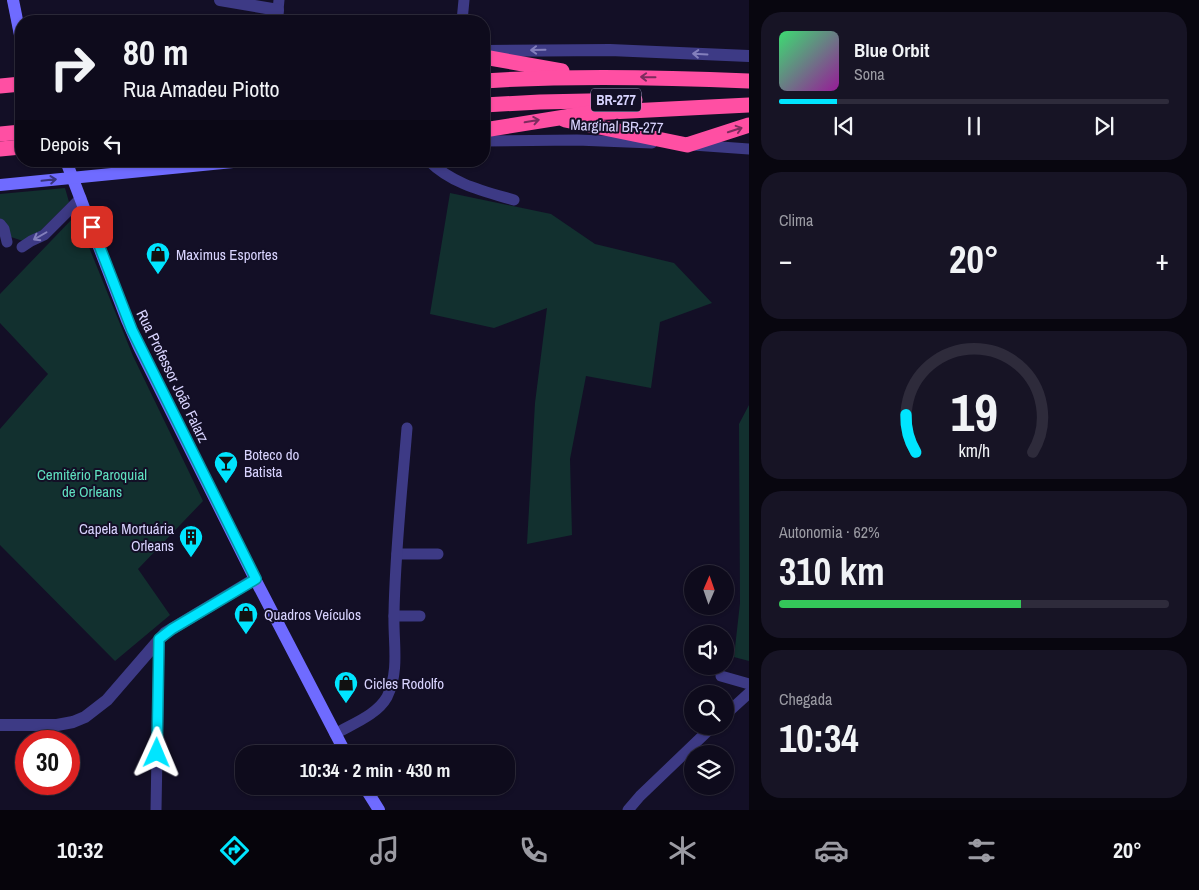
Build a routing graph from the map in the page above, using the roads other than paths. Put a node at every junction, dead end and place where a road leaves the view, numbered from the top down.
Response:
1 (13, 0) edge
2 (220, 0) edge
3 (464, 0) edge
4 (278, 10) edge
5 (16, 15) edge
6 (463, 15) edge
7 (490, 52) edge
8 (749, 56) edge
9 (490, 58) edge
10 (592, 76) junction
11 (490, 81) edge
12 (749, 81) edge
13 (15, 85) edge
14 (0, 86) edge
15 (490, 105) edge
16 (749, 105) edge
17 (554, 118) junction
18 (749, 125) edge
19 (490, 129) edge
20 (15, 133) edge
21 (0, 134) edge
22 (490, 141) edge
23 (687, 145) junction
24 (15, 148) edge
25 (0, 149) edge
26 (749, 149) edge
27 (94, 167) edge
28 (436, 167) edge
29 (69, 168) edge
30 (0, 185) edge
31 (81, 198) junction
32 (514, 200) dead end
33 (0, 224) edge
34 (7, 242) dead end
35 (22, 247) dead end
36 (407, 428) dead end
37 (397, 554) junction
38 (438, 554) dead end
39 (256, 579) junction
40 (394, 616) junction
41 (420, 616) dead end
42 (159, 639) junction
43 (722, 676) dead end
44 (749, 684) edge
45 (749, 692) edge
46 (734, 706) edge
47 (0, 724) edge
48 (335, 734) junction
49 (704, 735) edge
50 (341, 745) edge
51 (370, 795) edge
52 (156, 810) edge
53 (379, 810) edge
54 (628, 810) edge

1 - 5 main road
2 - 4 street
3 - 6 street
8 -> 7 street
9 - 10 highway
10 - 11 highway, BR-277
12 -> 10 highway, BR-277
13 - 14 highway
15 - 16 highway, BR-277
16 - 17 highway
19 -> 17 highway
17 - 23 highway
23 -> 18 highway
20 - 21 highway
22 - 23 street, Marginal BR-277
23 - 26 street, Marginal BR-277
24 - 25 highway
27 - 29 main road
28 - 32 street
30 -> 29 main road
29 - 31 main road, Rua Professor João Falarz
31 -> 35 street
31 - 39 main road, Rua Professor João Falarz
33 - 34 street
36 - 37 street
37 - 38 street
37 - 40 street
39 - 42 street
39 - 48 main road, Rua Professor João Falarz
40 - 41 street
40 - 48 street
42 - 47 street
42 - 52 street
43 - 44 street
45 - 46 street
48 - 50 main road, Rua Professor João Falarz
49 - 54 street
51 - 53 main road

